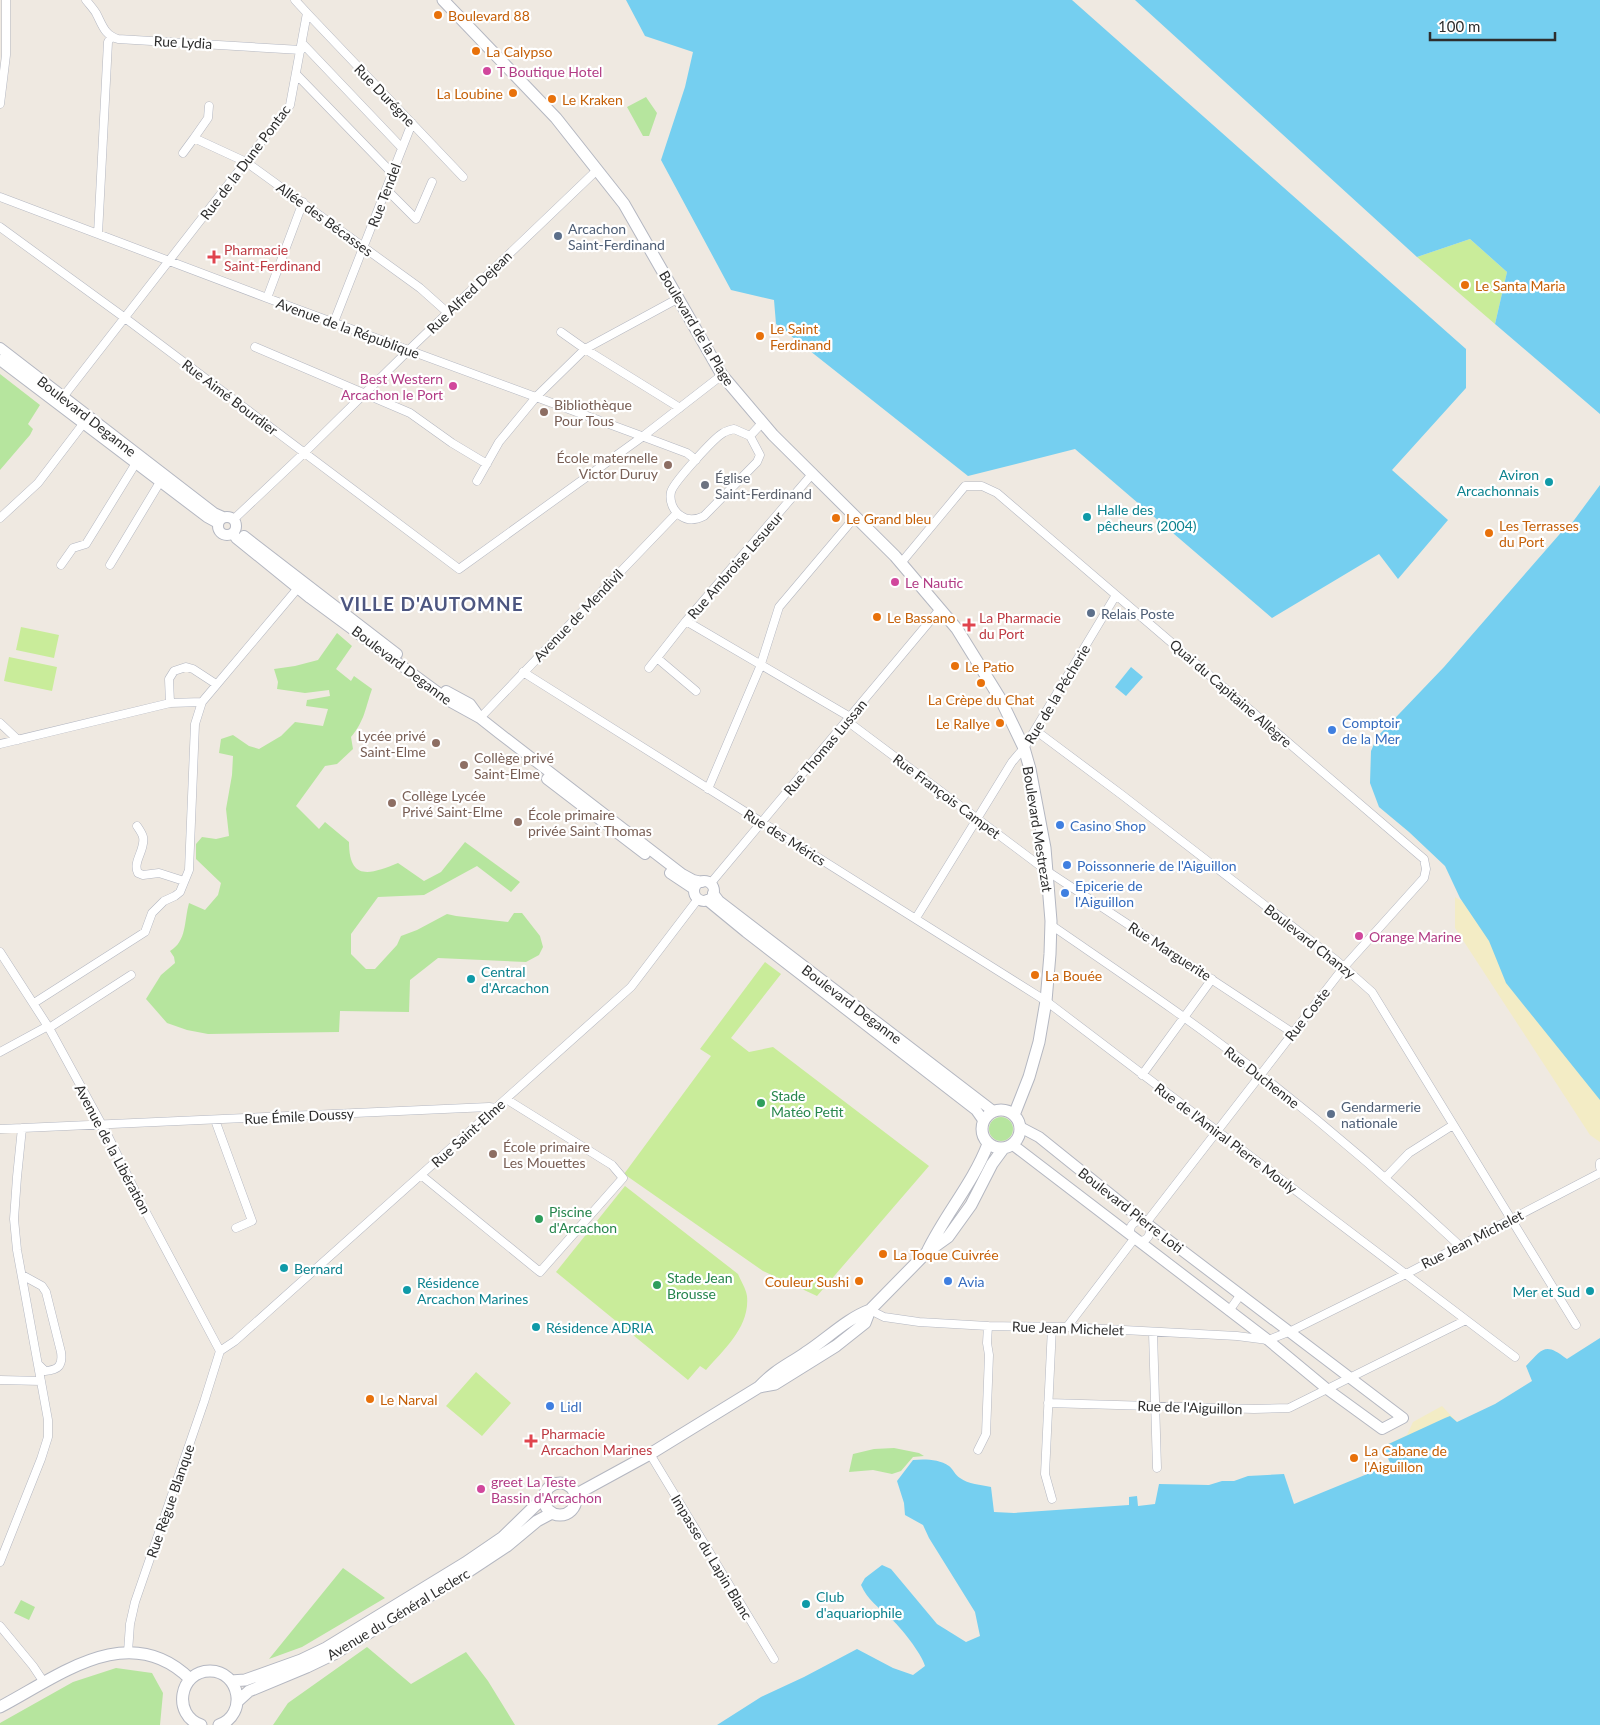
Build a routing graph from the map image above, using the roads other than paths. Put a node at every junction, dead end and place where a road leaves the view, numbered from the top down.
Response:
1 (6, 0) edge
2 (86, 0) edge
3 (295, 0) edge
4 (443, 0) edge
5 (307, 13) junction
6 (111, 37) junction
7 (301, 46) junction
8 (296, 74) junction
9 (2, 85) edge
10 (0, 104) edge
11 (209, 106) dead end
12 (412, 123) junction
13 (194, 138) junction
14 (402, 148) junction
15 (183, 153) dead end
16 (246, 162) junction
17 (597, 170) junction
18 (392, 173) junction
19 (463, 177) dead end
20 (432, 182) dead end
21 (386, 189) junction
22 (0, 196) edge
23 (303, 202) junction
24 (0, 227) edge
25 (98, 234) junction
26 (363, 248) junction
27 (170, 260) junction
28 (267, 298) junction
29 (679, 298) junction
30 (448, 313) junction
31 (125, 318) junction
32 (334, 322) junction
33 (561, 332) dead end
34 (255, 347) dead end
35 (0, 348) edge
36 (585, 349) junction
37 (410, 350) junction
38 (0, 360) edge
39 (722, 375) junction
40 (365, 394) junction
41 (537, 396) junction
42 (63, 397) junction
43 (680, 408) junction
44 (762, 423) junction
45 (83, 424) junction
46 (750, 436) junction
47 (642, 437) junction
48 (304, 453) junction
49 (696, 460) junction
50 (136, 463) junction
51 (487, 464) junction
52 (813, 473) junction
53 (477, 481) dead end
54 (160, 482) junction
55 (677, 513) junction
56 (855, 517) junction
57 (0, 518) edge
58 (229, 524) junction
59 (901, 563) junction
60 (61, 565) dead end
61 (110, 565) dead end
62 (298, 588) junction
63 (1116, 595) junction
64 (940, 609) junction
65 (686, 621) junction
66 (657, 658) junction
67 (760, 664) junction
68 (649, 668) dead end
69 (523, 672) junction
70 (216, 684) junction
71 (696, 692) dead end
72 (202, 702) junction
73 (170, 703) junction
74 (480, 718) junction
75 (848, 719) junction
76 (0, 722) edge
77 (1035, 730) junction
78 (18, 740) junction
79 (0, 744) edge
80 (1024, 748) junction
81 (1330, 778) joint
82 (708, 789) junction
83 (977, 819) junction
84 (761, 822) junction
85 (137, 826) dead end
86 (1048, 871) junction
87 (184, 881) junction
88 (704, 891) junction
89 (916, 918) junction
90 (1051, 925) junction
91 (0, 952) edge
92 (1344, 967) junction
93 (131, 975) dead end
94 (1212, 979) junction
95 (1046, 1001) junction
96 (34, 1003) junction
97 (1184, 1017) junction
98 (49, 1027) junction
99 (1293, 1033) junction
100 (0, 1052) edge
101 (1261, 1074) junction
102 (1142, 1075) junction
103 (506, 1099) junction
104 (497, 1108) junction
105 (993, 1111) junction
106 (1014, 1114) junction
107 (215, 1120) junction
108 (984, 1120) junction
109 (101, 1125) junction
110 (1453, 1125) junction
111 (1020, 1127) junction
112 (22, 1128) junction
113 (0, 1129) edge
114 (1217, 1131) junction
115 (988, 1144) junction
116 (1008, 1147) junction
117 (1600, 1163) edge
118 (1600, 1168) edge
119 (1600, 1173) edge
120 (420, 1175) junction
121 (1386, 1177) junction
122 (1512, 1219) junction
123 (1146, 1223) junction
124 (236, 1228) dead end
125 (1134, 1239) junction
126 (1460, 1246) junction
127 (927, 1252) junction
128 (1406, 1274) junction
129 (22, 1275) junction
130 (1241, 1294) junction
131 (870, 1310) junction
132 (1229, 1311) junction
133 (1466, 1320) junction
134 (1576, 1325) dead end
135 (988, 1326) junction
136 (1052, 1327) junction
137 (1068, 1327) junction
138 (1291, 1331) junction
139 (1154, 1332) junction
140 (1268, 1340) junction
141 (220, 1351) junction
142 (1515, 1357) dead end
143 (37, 1362) junction
144 (1350, 1378) junction
145 (0, 1380) edge
146 (41, 1381) junction
147 (1327, 1389) junction
148 (1048, 1403) junction
149 (1156, 1405) junction
150 (978, 1450) dead end
151 (650, 1454) junction
152 (1157, 1468) dead end
153 (575, 1495) junction
154 (543, 1498) junction
155 (1052, 1499) dead end
156 (552, 1513) junction
157 (0, 1562) edge
158 (0, 1626) edge
159 (128, 1652) junction
160 (774, 1659) dead end
161 (190, 1679) junction
162 (43, 1681) junction
163 (231, 1681) junction
164 (238, 1701) junction
165 (0, 1707) edge
166 (197, 1724) edge
167 (219, 1725) edge

1 - 9 street
2 - 6 street
3 - 5 street
4 - 17 main road, Boulevard de la Plage
5 - 7 street, Rue de la Dune Pontac
5 - 12 street, Rue Durégne
6 - 7 street, Rue Lydia
6 - 25 street
7 - 8 street, Rue de la Dune Pontac
7 - 14 street
8 - 16 street, Rue de la Dune Pontac
8 - 18 street
9 - 10 street
11 - 13 street
12 - 14 street, Rue Tendel
12 - 19 street, Rue Durégne
13 - 15 street
13 - 16 street, Allée des Bécasses
14 - 18 street, Rue Tendel
16 - 23 street, Allée des Bécasses
16 - 27 street, Rue de la Dune Pontac
17 - 29 main road, Boulevard de la Plage
17 - 30 street, Rue Alfred Dejean
18 - 21 street, Rue Tendel
20 - 21 street
21 - 26 street, Rue Tendel
22 - 25 street, Avenue de la République
23 - 26 street, Allée des Bécasses
23 - 28 street
24 - 31 street, Rue Aimé Bourdier
25 - 27 street, Avenue de la République
26 - 30 street, Allée des Bécasses
26 - 32 street, Rue Tendel
27 - 28 street, Avenue de la République
27 - 31 street, Rue de la Dune Pontac
28 - 32 street, Avenue de la République
29 - 36 street
29 - 39 main road, Boulevard de la Plage
30 - 37 street, Rue Alfred Dejean
31 - 42 street, Rue de la Dune Pontac
31 - 48 street, Rue Aimé Bourdier
32 - 37 street, Avenue de la République
33 - 36 street
34 - 40 street
35 - 42 street, Boulevard Deganne
36 - 41 street
36 - 43 street
37 - 40 street, Rue Alfred Dejean
37 - 41 street, Avenue de la République
38 - 45 street, Boulevard Deganne
39 - 43 street
39 - 44 main road, Boulevard de la Plage
40 - 48 street, Rue Alfred Dejean
40 - 51 street
41 - 47 street, Avenue de la République
41 - 51 street
42 - 58 street, Boulevard Deganne
43 - 47 street
44 - 46 street
44 - 52 main road, Boulevard de la Plage
45 - 50 street, Boulevard Deganne
45 - 57 street
46 - 49 street
46 - 55 street
47 - 48 street, Rue Aimé Bourdier
47 - 49 street, Avenue de la République
48 - 58 street, Rue Alfred Dejean
49 - 55 street
50 - 54 street, Boulevard Deganne
50 - 60 street
51 - 53 street
52 - 56 main road, Boulevard de la Plage
52 - 65 street, Rue Ambroise Lesueur
54 - 58 street, Boulevard Deganne
54 - 61 street
55 - 69 street, Avenue de Mendivil
56 - 59 main road, Boulevard de la Plage
56 - 67 street
58 - 62 street, Boulevard Deganne
58 - 74 street, Boulevard Deganne
59 - 63 street, Quai du Capitaine Allègre
59 - 64 main road, Boulevard de la Plage
62 - 70 street
62 - 74 street, Boulevard Deganne
63 - 77 street, Rue de la Pécherie
63 - 81 street, Quai du Capitaine Allègre
64 - 75 street, Rue Thomas Lussan
64 - 80 main road, Boulevard de la Plage
65 - 66 street, Rue Ambroise Lesueur
65 - 67 street, Rue François Campet
66 - 68 street, Rue Ambroise Lesueur
66 - 71 street
67 - 75 street, Rue François Campet
67 - 82 street
69 - 74 street, Avenue de Mendivil
69 - 82 street, Rue des Mérics
70 - 72 street
70 - 73 street
72 - 73 street
72 - 87 street
73 - 78 street
74 - 88 street, Boulevard Deganne
75 - 83 street, Rue François Campet
75 - 84 street, Rue Thomas Lussan
76 - 78 street
77 - 80 street, Rue de la Pécherie
77 - 92 street, Boulevard Chanzy
78 - 79 street
80 - 83 street, Rue de la Pécherie
80 - 86 main road, Boulevard Mestrezat
81 - 92 street, Rue Coste
82 - 84 street, Rue des Mérics
83 - 86 street, Rue François Campet
83 - 89 street, Rue de la Pécherie
84 - 88 street, Rue Thomas Lussan
84 - 89 street, Rue des Mérics
85 - 87 street
86 - 90 main road, Boulevard Mestrezat
86 - 94 street, Rue Marguerite
87 - 96 street
88 - 103 street, Rue Saint-Elme
88 - 105 street, Boulevard Deganne
88 - 108 street, Boulevard Deganne
89 - 95 street, Rue des Mérics
90 - 95 main road, Boulevard Mestrezat
90 - 97 street, Rue Duchenne
91 - 96 street, Avenue de la Libération
92 - 99 street, Rue Coste
92 - 110 street, Boulevard Chanzy
93 - 98 street
94 - 97 street
94 - 99 street, Rue Marguerite
95 - 102 street, Rue de l'Amiral Pierre Mouly
95 - 106 main road, Boulevard Mestrezat
96 - 98 street, Avenue de la Libération
97 - 101 street, Rue Duchenne
97 - 102 street
98 - 100 street
98 - 109 street, Avenue de la Libération
99 - 101 street, Rue Coste
101 - 114 street, Rue Coste
101 - 121 street, Rue Duchenne
102 - 114 street, Rue de l'Amiral Pierre Mouly
103 - 104 street, Rue Saint-Elme
103 - 120 street
104 - 107 street, Rue Émile Doussy
104 - 120 street, Rue Saint-Elme
105 - 106 main road
105 - 108 main road
106 - 111 main road
107 - 109 street, Rue Émile Doussy
107 - 124 street
108 - 115 main road
109 - 112 street, Rue Émile Doussy
109 - 141 street, Avenue de la Libération
110 - 121 street
110 - 122 street, Boulevard Chanzy
111 - 116 main road
111 - 123 street, Boulevard Pierre Loti
112 - 113 street, Rue Émile Doussy
112 - 129 street
114 - 123 street, Rue Coste
114 - 128 street, Rue de l'Amiral Pierre Mouly
115 - 116 main road
115 - 127 main road
116 - 125 street, Boulevard Pierre Loti
116 - 127 main road
117 - 118 street
119 - 122 street, Rue Jean Michelet
120 - 141 street, Rue Saint-Elme
121 - 126 street, Rue Duchenne
122 - 126 street, Rue Jean Michelet
122 - 134 street, Boulevard Chanzy
123 - 125 street
123 - 125 street
123 - 130 street, Boulevard Pierre Loti
125 - 132 street, Boulevard Pierre Loti
125 - 137 street
126 - 128 street, Rue Jean Michelet
127 - 131 main road
128 - 133 street, Rue de l'Amiral Pierre Mouly
128 - 138 street, Rue Jean Michelet
129 - 143 street
129 - 143 street
130 - 132 street
130 - 138 street, Boulevard Pierre Loti
131 - 135 street, Rue Jean Michelet
131 - 151 main road
132 - 140 street, Boulevard Pierre Loti
133 - 142 street, Rue de l'Amiral Pierre Mouly
133 - 144 street
135 - 136 street, Rue Jean Michelet
135 - 150 street
136 - 137 street, Rue Jean Michelet
136 - 148 street
137 - 139 street, Rue Jean Michelet
138 - 140 street
138 - 144 street, Boulevard Pierre Loti
139 - 140 street, Rue Jean Michelet
139 - 149 street
140 - 147 street, Boulevard Pierre Loti
141 - 159 street, Rue Règue Blanque
143 - 146 street
144 - 147 street
144 - 147 street, Boulevard Pierre Loti
145 - 146 street
146 - 157 street
147 - 149 street, Rue de l'Aiguillon
148 - 149 street, Rue de l'Aiguillon
148 - 155 street
149 - 152 street
151 - 153 main road
151 - 160 street, Impasse du Lapin Blanc
153 - 154 main road
153 - 156 main road
154 - 156 main road
154 - 163 main road, Avenue du Général Leclerc
156 - 164 main road, Avenue du Général Leclerc
158 - 162 street
159 - 161 main road
159 - 162 main road
161 - 163 main road
161 - 166 main road
162 - 165 main road
163 - 164 main road
164 - 167 main road

